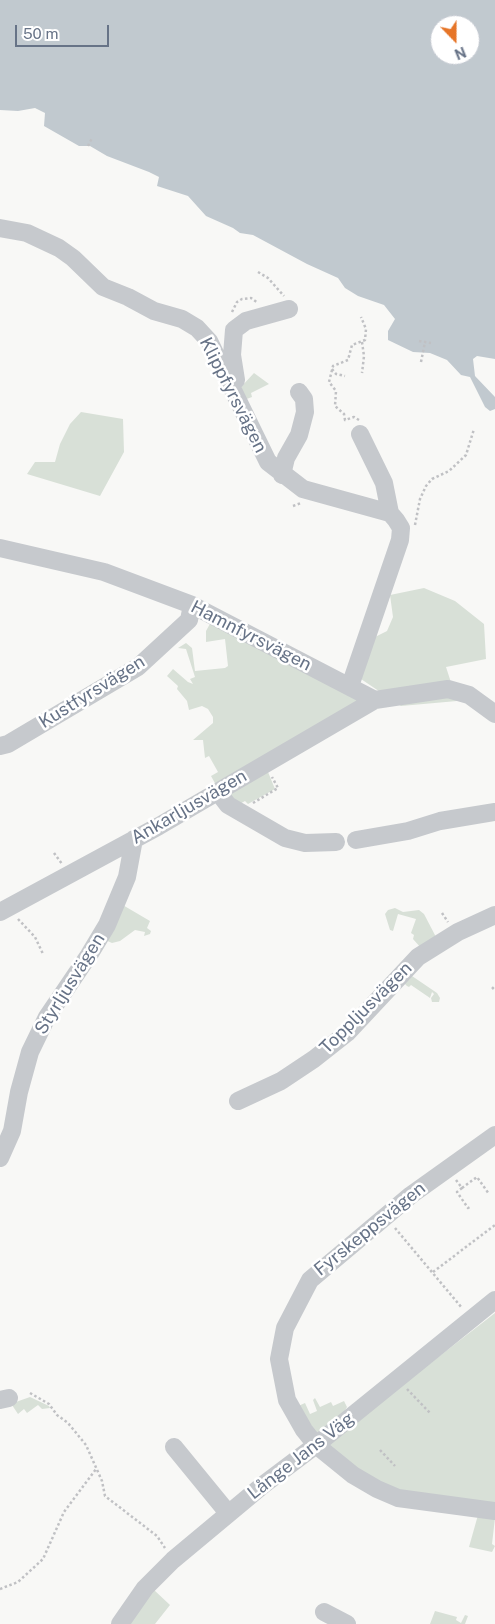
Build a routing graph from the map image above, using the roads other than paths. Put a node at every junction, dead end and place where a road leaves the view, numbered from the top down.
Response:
1 (0, 228) edge
2 (289, 309) road end
3 (232, 386) junction
4 (299, 392) dead end
5 (360, 427) road end
6 (282, 475) junction
7 (390, 513) junction
8 (0, 548) edge
9 (192, 604) junction
10 (350, 686) junction
11 (375, 700) junction
12 (495, 714) edge
13 (0, 746) edge
14 (218, 792) junction
15 (495, 812) edge
16 (134, 839) junction
17 (356, 840) dead end
18 (336, 842) dead end
19 (5, 909) edge
20 (493, 918) edge
21 (238, 1101) dead end
22 (495, 1135) edge
23 (0, 1158) edge
24 (495, 1300) edge
25 (316, 1445) junction
26 (174, 1447) dead end
27 (495, 1511) edge
28 (228, 1514) junction
29 (324, 1612) dead end
30 (120, 1624) edge
31 (347, 1624) edge

1 - 3 street, Klippfyrsvägen
2 - 3 street
3 - 6 street, Klippfyrsvägen
4 - 6 street
5 - 7 street
6 - 7 street, Klippfyrsvägen
7 - 10 street
8 - 9 street, Hamnfyrsvägen
9 - 10 street, Hamnfyrsvägen
9 - 13 street, Kustfyrsvägen
10 - 11 street, Hamnfyrsvägen
11 - 12 street
11 - 14 street, Ankarljusvägen
14 - 16 street, Ankarljusvägen
14 - 18 street
15 - 17 street
16 - 19 street, Ankarljusvägen
16 - 23 street, Styrljusvägen
20 - 21 street, Toppljusvägen
22 - 25 street, Fyrskeppsvägen
24 - 25 street, Långe Jans Väg
25 - 27 street, Fyrskeppsvägen
25 - 28 street, Långe Jans Väg
26 - 28 street
28 - 30 street, Långe Jans Väg
29 - 31 street

